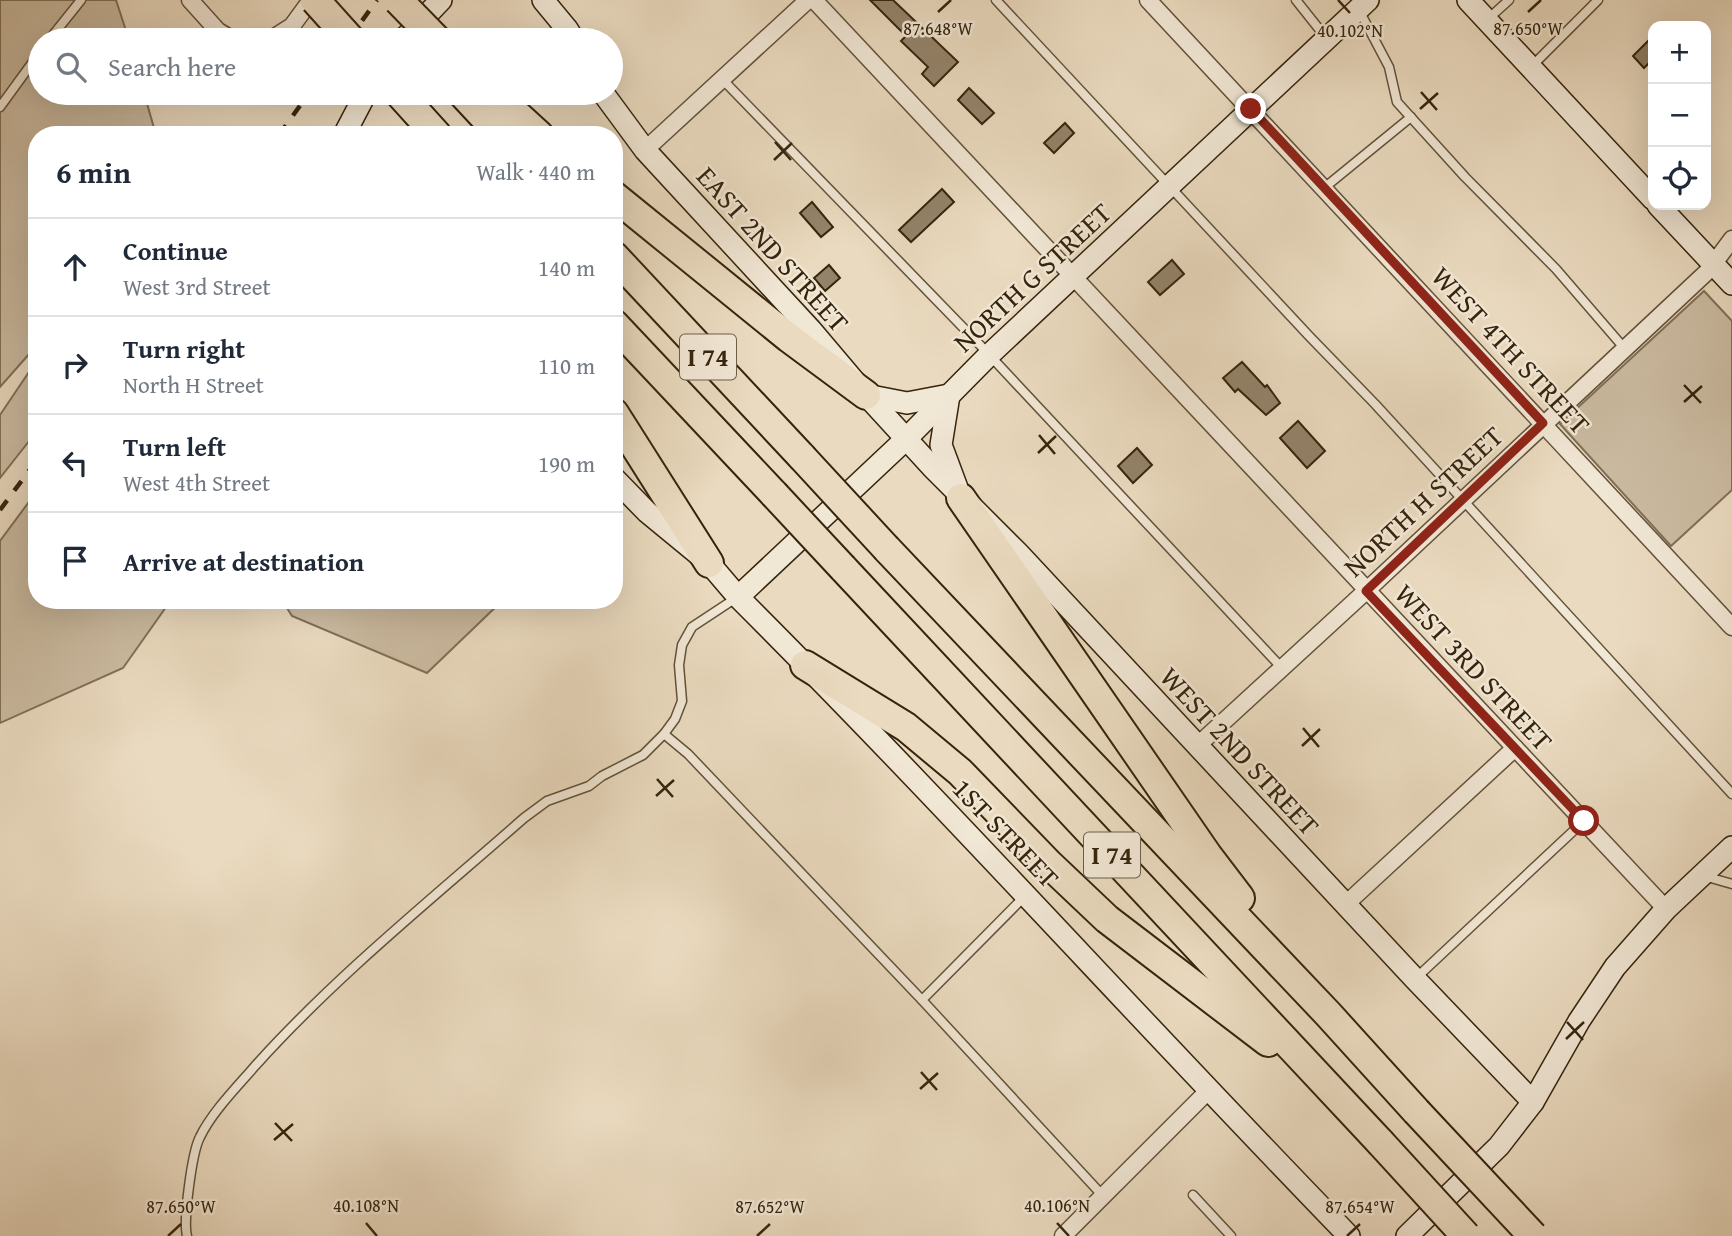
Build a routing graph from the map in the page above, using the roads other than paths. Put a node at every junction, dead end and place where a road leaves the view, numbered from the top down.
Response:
1 (80, 0) edge
2 (190, 0) edge
3 (313, 0) edge
4 (375, 0) edge
5 (398, 0) edge
6 (441, 0) edge
7 (542, 0) edge
8 (808, 0) edge
9 (814, 0) edge
10 (996, 0) edge
11 (1148, 0) edge
12 (1296, 0) edge
13 (1468, 0) edge
14 (1509, 0) edge
15 (1598, 0) edge
16 (1363, 4) edge
17 (1487, 21) junction
18 (58, 28) edge
19 (215, 28) edge
20 (289, 28) edge
21 (340, 28) edge
22 (402, 28) edge
23 (414, 28) edge
24 (425, 28) edge
25 (566, 28) edge
26 (1327, 39) junction
27 (28, 68) edge
28 (1531, 68) junction
29 (723, 80) junction
30 (359, 105) edge
31 (409, 105) edge
32 (473, 105) edge
33 (506, 105) edge
34 (612, 105) edge
35 (0, 107) edge
36 (1251, 109) junction
37 (1411, 117) junction
38 (348, 126) edge
39 (428, 126) edge
40 (493, 126) edge
41 (529, 126) edge
42 (645, 150) junction
43 (1169, 186) junction
44 (1324, 188) junction
45 (1648, 194) edge
46 (623, 203) edge
47 (1663, 210) edge
48 (1732, 239) edge
49 (1714, 265) junction
50 (623, 266) edge
51 (1073, 277) junction
52 (1732, 284) edge
53 (623, 334) edge
54 (1625, 349) junction
55 (989, 355) junction
56 (866, 395) junction
57 (949, 396) junction
58 (1543, 423) junction
59 (623, 427) edge
60 (906, 439) junction
61 (623, 487) edge
62 (961, 498) junction
63 (1462, 499) junction
64 (709, 563) junction
65 (1366, 591) junction
66 (738, 597) junction
67 (1732, 627) edge
68 (805, 665) junction
69 (1281, 667) junction
70 (664, 734) junction
71 (1197, 746) junction
72 (1515, 748) junction
73 (1732, 793) edge
74 (1584, 821) junction
75 (1732, 847) edge
76 (1701, 876) junction
77 (1732, 884) edge
78 (1026, 895) junction
79 (1346, 904) junction
80 (1666, 909) junction
81 (1415, 979) junction
82 (922, 1000) junction
83 (1329, 1015) junction
84 (1331, 1089) junction
85 (1208, 1091) junction
86 (1534, 1102) junction
87 (1193, 1195) dead end
88 (1104, 1197) junction
89 (187, 1236) edge
90 (1063, 1236) edge
91 (1231, 1236) edge
92 (1349, 1236) edge
93 (1407, 1236) edge
94 (1466, 1236) edge
95 (1533, 1236) edge

1 - 18 lane
2 - 19 street
3 - 20 street
3 - 21 highway, bridge
4 - 22 highway
5 - 24 highway, bridge
6 - 23 street
7 - 25 street
8 - 29 street
9 - 51 street, WEST 3RD STREET
10 - 43 lane
11 - 36 street, WEST 4TH STREET
12 - 26 lane
13 - 17 street
14 - 17 lane
15 - 28 lane
16 - 26 street, NORTH G STREET
16 - 37 lane
17 - 28 street
26 - 36 street, NORTH G STREET
27 - 35 lane
28 - 45 street
29 - 42 street
29 - 55 lane
30 - 38 street
31 - 39 highway
32 - 40 highway
33 - 41 highway
34 - 42 street, EAST 2ND STREET
36 - 43 street, NORTH G STREET
36 - 44 street, WEST 4TH STREET
37 - 44 lane
37 - 54 lane
42 - 56 street, EAST 2ND STREET
43 - 51 street, NORTH G STREET
43 - 63 lane
44 - 58 street, WEST 4TH STREET
46 - 56 highway
47 - 49 street
48 - 49 street, NORTH H STREET
49 - 52 street
49 - 54 street, NORTH H STREET
50 - 83 highway, I 74, bridge
51 - 55 street, NORTH G STREET
51 - 65 street, WEST 3RD STREET
53 - 84 highway, I 74, bridge
54 - 58 street, NORTH H STREET
55 - 57 street, NORTH G STREET
55 - 69 lane
56 - 57 street
56 - 60 street, EAST 2ND STREET
57 - 60 street, NORTH G STREET
57 - 62 street
58 - 63 street, NORTH H STREET
58 - 67 street, WEST 4TH STREET
59 - 64 highway
60 - 62 street, WEST 2ND STREET
60 - 66 street, NORTH G STREET
61 - 64 street, 1ST STREET
62 - 71 street, WEST 2ND STREET
62 - 83 highway
63 - 65 street, NORTH H STREET
63 - 73 lane
64 - 66 street, 1ST STREET
65 - 69 street, NORTH H STREET
65 - 72 street, WEST 3RD STREET
66 - 68 street, 1ST STREET
66 - 70 lane
68 - 78 street, 1ST STREET
68 - 84 highway
69 - 71 street, NORTH H STREET
70 - 82 lane
70 - 89 lane
71 - 79 street, WEST 2ND STREET
72 - 74 street, WEST 3RD STREET
72 - 79 street
74 - 80 street, WEST 3RD STREET
74 - 81 lane
75 - 76 street
76 - 77 lane
76 - 80 street
78 - 82 lane
78 - 85 street, 1ST STREET
79 - 81 street, WEST 2ND STREET
80 - 86 street
81 - 86 street, WEST 2ND STREET
82 - 88 lane
83 - 95 highway, I 74, bridge
84 - 94 highway, I 74, bridge
85 - 88 street
85 - 92 street, 1ST STREET
86 - 93 street
87 - 91 lane
88 - 90 street

